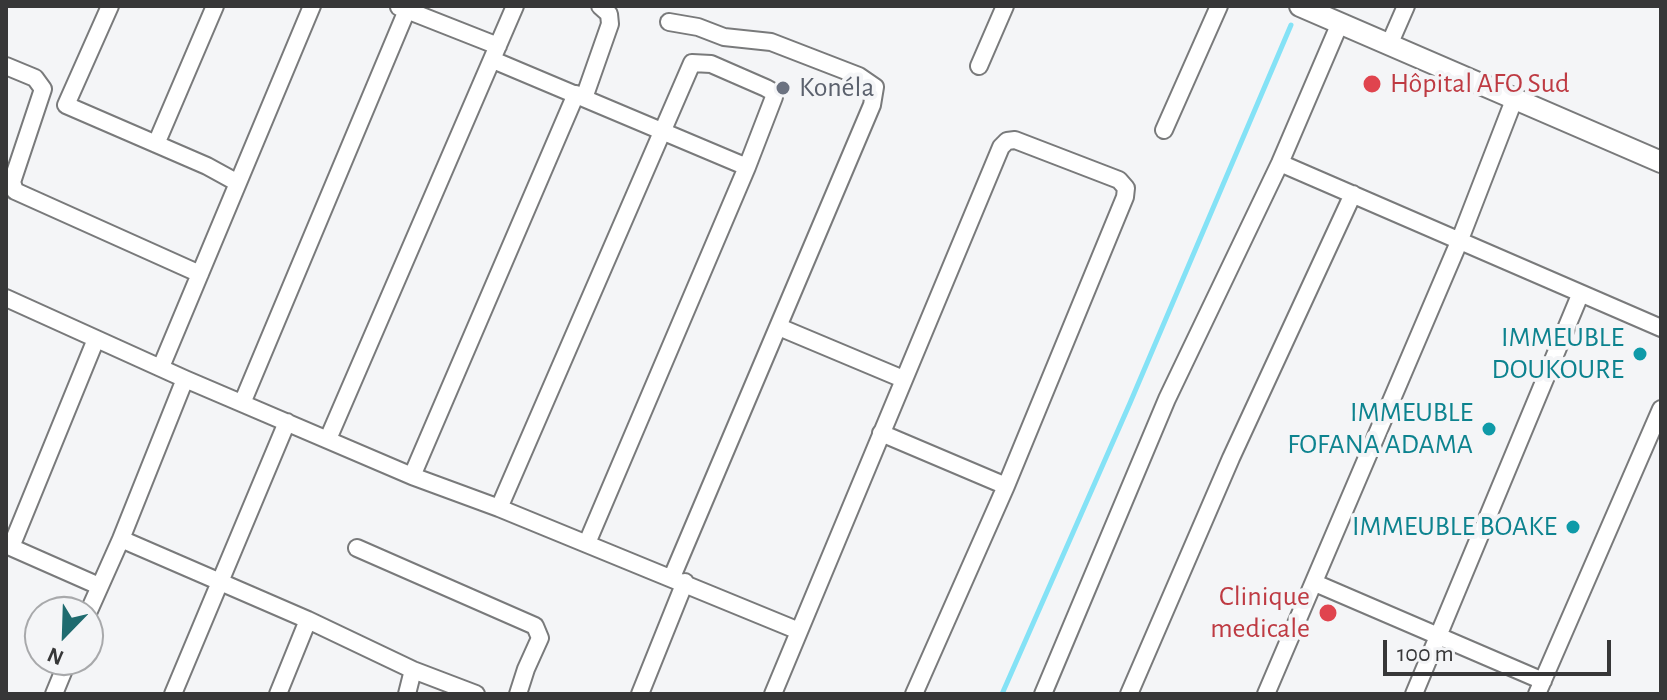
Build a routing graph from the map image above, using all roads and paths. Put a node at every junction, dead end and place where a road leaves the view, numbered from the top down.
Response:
1 (110, 6) edge
2 (215, 6) edge
3 (312, 6) edge
4 (515, 6) edge
5 (600, 6) edge
6 (1005, 6) edge
7 (1219, 6) edge
8 (1300, 6) edge
9 (1406, 6) edge
10 (402, 8) edge
11 (669, 22) dead end
12 (1340, 23) junction
13 (1389, 45) junction
14 (495, 53) junction
15 (6, 66) edge
16 (979, 66) dead end
17 (43, 95) junction
18 (580, 96) junction
19 (1514, 100) junction
20 (66, 105) junction
21 (661, 130) junction
22 (1164, 130) dead end
23 (156, 144) junction
24 (1661, 162) edge
25 (1280, 163) junction
26 (747, 167) junction
27 (238, 183) junction
28 (10, 192) edge
29 (1353, 194) junction
30 (1459, 242) junction
31 (200, 274) junction
32 (1580, 295) junction
33 (6, 298) edge
34 (779, 327) junction
35 (1661, 328) edge
36 (96, 339) junction
37 (161, 367) junction
38 (185, 379) junction
39 (903, 379) junction
40 (243, 401) junction
41 (1661, 409) edge
42 (287, 422) junction
43 (881, 433) junction
44 (328, 439) junction
45 (412, 476) junction
46 (1006, 486) junction
47 (499, 508) junction
48 (121, 539) junction
49 (587, 543) junction
50 (8, 546) edge
51 (357, 548) dead end
52 (679, 580) junction
53 (220, 582) junction
54 (1315, 583) junction
55 (99, 586) junction
56 (95, 596) edge
57 (308, 620) junction
58 (799, 631) junction
59 (1439, 637) junction
60 (413, 670) junction
61 (1540, 687) edge
62 (173, 694) edge
63 (278, 694) edge
64 (407, 694) edge
65 (476, 694) edge
66 (518, 694) edge
67 (640, 694) edge
68 (773, 694) edge
69 (914, 694) edge
70 (1043, 694) edge
71 (1129, 694) edge
72 (1266, 694) edge
73 (1414, 694) edge

1 - 20 street
2 - 23 street
3 - 27 street
4 - 14 street
5 - 18 street
6 - 16 street
7 - 22 street
8 - 12 street
9 - 13 street
10 - 14 street
10 - 40 street
11 - 34 street
12 - 13 street
12 - 25 street
13 - 19 street
14 - 18 street
14 - 44 street
15 - 17 street
17 - 20 street
17 - 28 street
18 - 21 street
18 - 45 street
19 - 24 street
19 - 30 street
20 - 23 street
21 - 26 street
21 - 26 street
21 - 47 street
23 - 27 street
25 - 29 street
25 - 70 street
26 - 49 street
27 - 31 street
28 - 31 street
29 - 30 street
29 - 71 street
30 - 32 street
30 - 54 street
31 - 37 street
32 - 35 street
32 - 59 street
33 - 36 street
34 - 39 street
34 - 52 street
36 - 37 street
36 - 50 street
37 - 38 street
38 - 40 street
38 - 48 street
39 - 43 street
39 - 46 street
40 - 42 street
41 - 61 street
42 - 44 street
42 - 53 street
43 - 46 street
43 - 58 street
44 - 45 street
45 - 47 street
46 - 69 street
47 - 49 street
48 - 53 street
48 - 55 street
49 - 52 street
50 - 55 street
51 - 66 street
52 - 58 street
52 - 67 street
53 - 57 street
53 - 62 street
54 - 59 street
54 - 72 street
55 - 56 street
57 - 60 street
57 - 63 street
58 - 68 street
59 - 61 street
59 - 73 street
60 - 64 street
60 - 65 street

